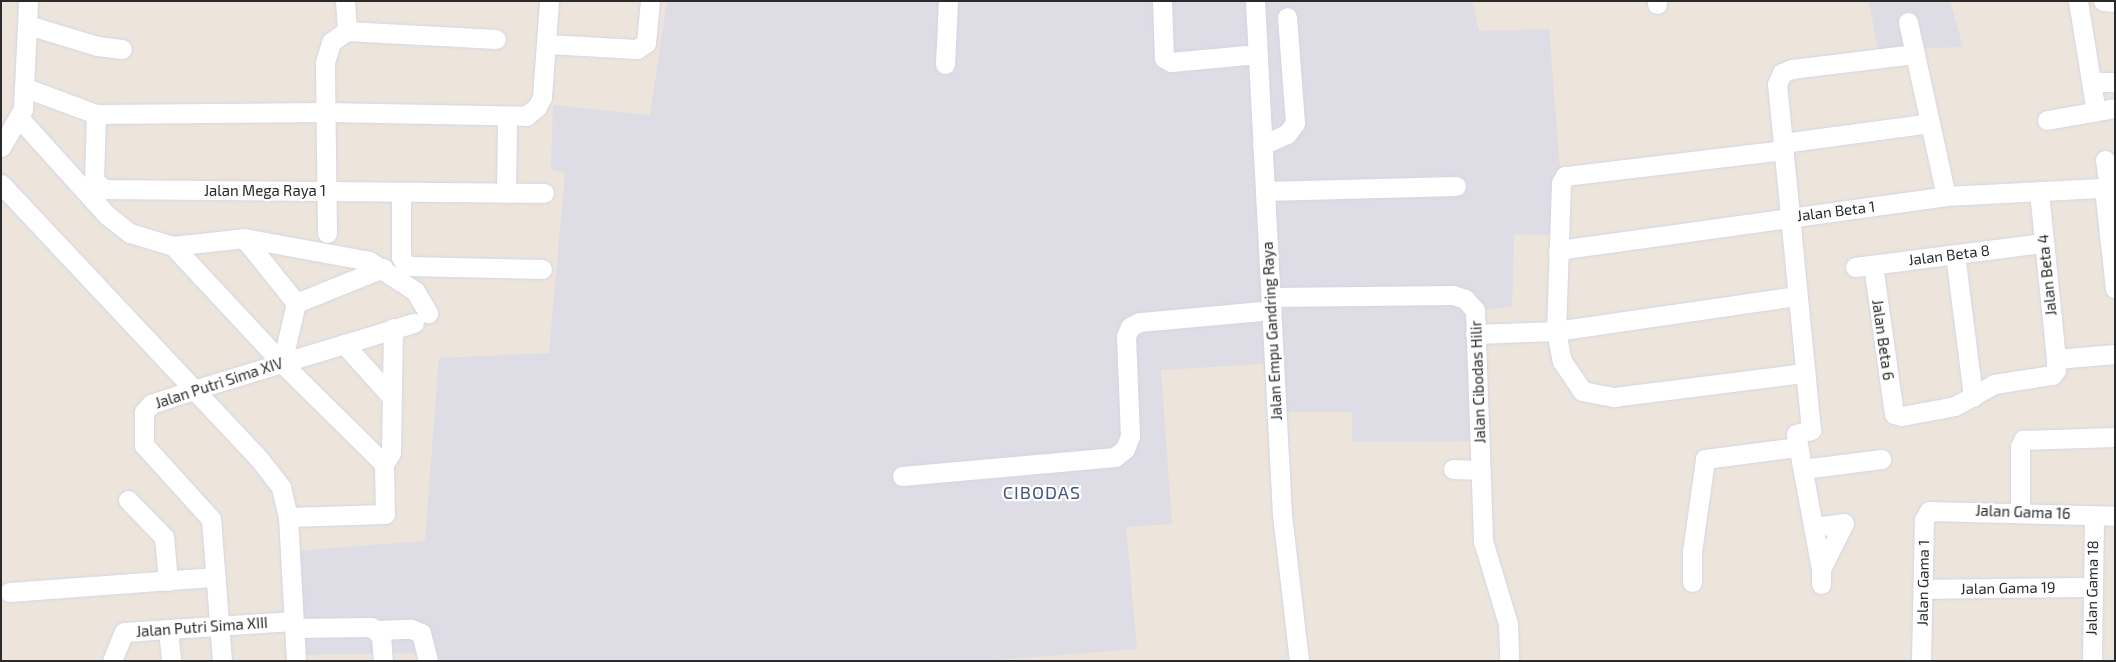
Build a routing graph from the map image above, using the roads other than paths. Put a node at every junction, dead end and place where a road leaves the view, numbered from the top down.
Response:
1 (28, 1) edge
2 (345, 1) edge
3 (549, 1) edge
4 (650, 1) edge
5 (948, 1) edge
6 (1162, 1) edge
7 (1255, 1) edge
8 (2078, 1) edge
9 (2103, 1) edge
10 (2115, 2) edge
11 (1287, 17) dead end
12 (1908, 22) dead end
13 (28, 25) junction
14 (347, 31) junction
15 (496, 39) dead end
16 (547, 44) junction
17 (122, 49) dead end
18 (1258, 54) junction
19 (1915, 54) junction
20 (945, 64) dead end
21 (2091, 82) junction
22 (2115, 82) edge
23 (26, 88) junction
24 (2115, 108) edge
25 (326, 112) junction
26 (2096, 112) junction
27 (96, 114) junction
28 (507, 117) junction
29 (20, 118) junction
30 (2047, 120) dead end
31 (1930, 124) junction
32 (1262, 145) junction
33 (1784, 146) junction
34 (1, 147) edge
35 (2106, 160) dead end
36 (1, 184) edge
37 (1456, 186) dead end
38 (2110, 188) edge
39 (326, 190) junction
40 (1265, 191) junction
41 (2046, 191) junction
42 (401, 192) junction
43 (506, 193) junction
44 (544, 193) dead end
45 (1946, 196) junction
46 (1790, 216) junction
47 (327, 233) dead end
48 (244, 238) junction
49 (2043, 243) junction
50 (173, 246) junction
51 (1558, 250) junction
52 (1956, 254) junction
53 (2113, 263) edge
54 (1864, 266) joint
55 (383, 268) junction
56 (542, 269) dead end
57 (2115, 288) edge
58 (1797, 296) junction
59 (296, 303) junction
60 (1271, 303) junction
61 (393, 328) junction
62 (1556, 331) junction
63 (1475, 334) junction
64 (344, 344) junction
65 (2115, 354) edge
66 (2066, 358) junction
67 (282, 364) junction
68 (1805, 373) junction
69 (193, 390) junction
70 (390, 395) junction
71 (1973, 397) junction
72 (2115, 437) edge
73 (1798, 447) junction
74 (1881, 459) dead end
75 (384, 464) junction
76 (1453, 469) dead end
77 (1803, 469) junction
78 (1481, 470) junction
79 (902, 476) dead end
80 (128, 500) dead end
81 (1932, 510) joint
82 (2020, 512) junction
83 (2094, 515) junction
84 (2115, 516) edge
85 (288, 517) junction
86 (1813, 527) junction
87 (215, 577) junction
88 (168, 581) junction
89 (1692, 582) dead end
90 (2092, 587) junction
91 (1923, 589) junction
92 (9, 592) dead end
93 (293, 625) junction
94 (220, 628) junction
95 (168, 630) junction
96 (377, 630) junction
97 (121, 637) junction
98 (112, 661) edge
99 (125, 661) edge
100 (171, 661) edge
101 (222, 661) edge
102 (296, 661) edge
103 (383, 661) edge
104 (428, 661) edge
105 (1299, 661) edge
106 (1509, 661) edge
107 (1920, 661) edge
108 (2092, 661) edge

1 - 13 street
2 - 14 street
3 - 16 street
4 - 16 street
5 - 20 street
6 - 18 street
7 - 18 street, Jalan Empu Gandring Raya
8 - 21 street
9 - 10 street
11 - 32 street
12 - 19 street
13 - 17 street
13 - 23 street
14 - 15 street
14 - 25 street
16 - 28 street
18 - 32 street, Jalan Empu Gandring Raya
19 - 31 street
19 - 33 street
21 - 22 street
21 - 26 street
23 - 27 street
23 - 29 street
24 - 26 street
25 - 27 street
25 - 28 street
25 - 39 street
26 - 30 street
27 - 39 street, Jalan Mega Raya 1
28 - 43 street
29 - 34 street
29 - 50 street
31 - 33 street
31 - 45 street
32 - 40 street, Jalan Empu Gandring Raya
33 - 46 street
33 - 51 street
35 - 38 street
36 - 69 street
37 - 40 street
38 - 41 street, Jalan Beta 1
38 - 53 street
39 - 42 street, Jalan Mega Raya 1
39 - 47 street
40 - 60 street, Jalan Empu Gandring Raya
41 - 45 street, Jalan Beta 1
41 - 49 street, Jalan Beta 4
42 - 43 street, Jalan Mega Raya 1
42 - 56 street
43 - 44 street, Jalan Mega Raya 1
45 - 46 street, Jalan Beta 1
46 - 51 street, Jalan Beta 1
46 - 58 street
48 - 50 street
48 - 55 street
48 - 59 street
49 - 52 street, Jalan Beta 8
49 - 66 street, Jalan Beta 4
50 - 67 street
51 - 62 street
52 - 54 street, Jalan Beta 8
52 - 71 street
53 - 57 street
54 - 71 street, Jalan Beta 6
55 - 59 street
55 - 61 street, Jalan Putri Sima XIV
58 - 62 street
58 - 68 street
59 - 67 street
60 - 63 street, Jalan Cibodas Hilir
60 - 79 street
60 - 105 street, Jalan Empu Gandring Raya
61 - 64 street, Jalan Putri Sima XIV
61 - 70 street
62 - 63 street
62 - 68 street
63 - 78 street, Jalan Cibodas Hilir
64 - 67 street, Jalan Putri Sima XIV
64 - 70 street
65 - 66 street
66 - 71 street
67 - 69 street, Jalan Putri Sima XIV
67 - 75 street
68 - 73 street
69 - 85 street
69 - 87 street, Jalan Putri Sima XIV
70 - 75 street
72 - 82 street
73 - 77 street
73 - 89 street
74 - 77 street
75 - 85 street
76 - 78 street
77 - 86 street
78 - 106 street, Jalan Cibodas Hilir
80 - 88 street
81 - 82 street, Jalan Gama 16
81 - 91 street, Jalan Gama 1
82 - 83 street, Jalan Gama 16
83 - 84 street, Jalan Gama 16
83 - 90 street, Jalan Gama 18
85 - 93 street
86 - 86 street
87 - 88 street
87 - 94 street, Jalan Putri Sima XIV
88 - 92 street
90 - 91 street, Jalan Gama 19
90 - 108 street, Jalan Gama 18
91 - 107 street, Jalan Gama 1
93 - 94 street, Jalan Putri Sima XIII
93 - 96 street, Jalan Putri Sima XIII
93 - 102 street
94 - 95 street, Jalan Putri Sima XIII
94 - 101 street, Jalan Putri Sima XIV
95 - 97 street, Jalan Putri Sima XIII
95 - 100 street
96 - 103 street
96 - 104 street, Jalan Putri Sima XIII
97 - 98 street
97 - 99 street

